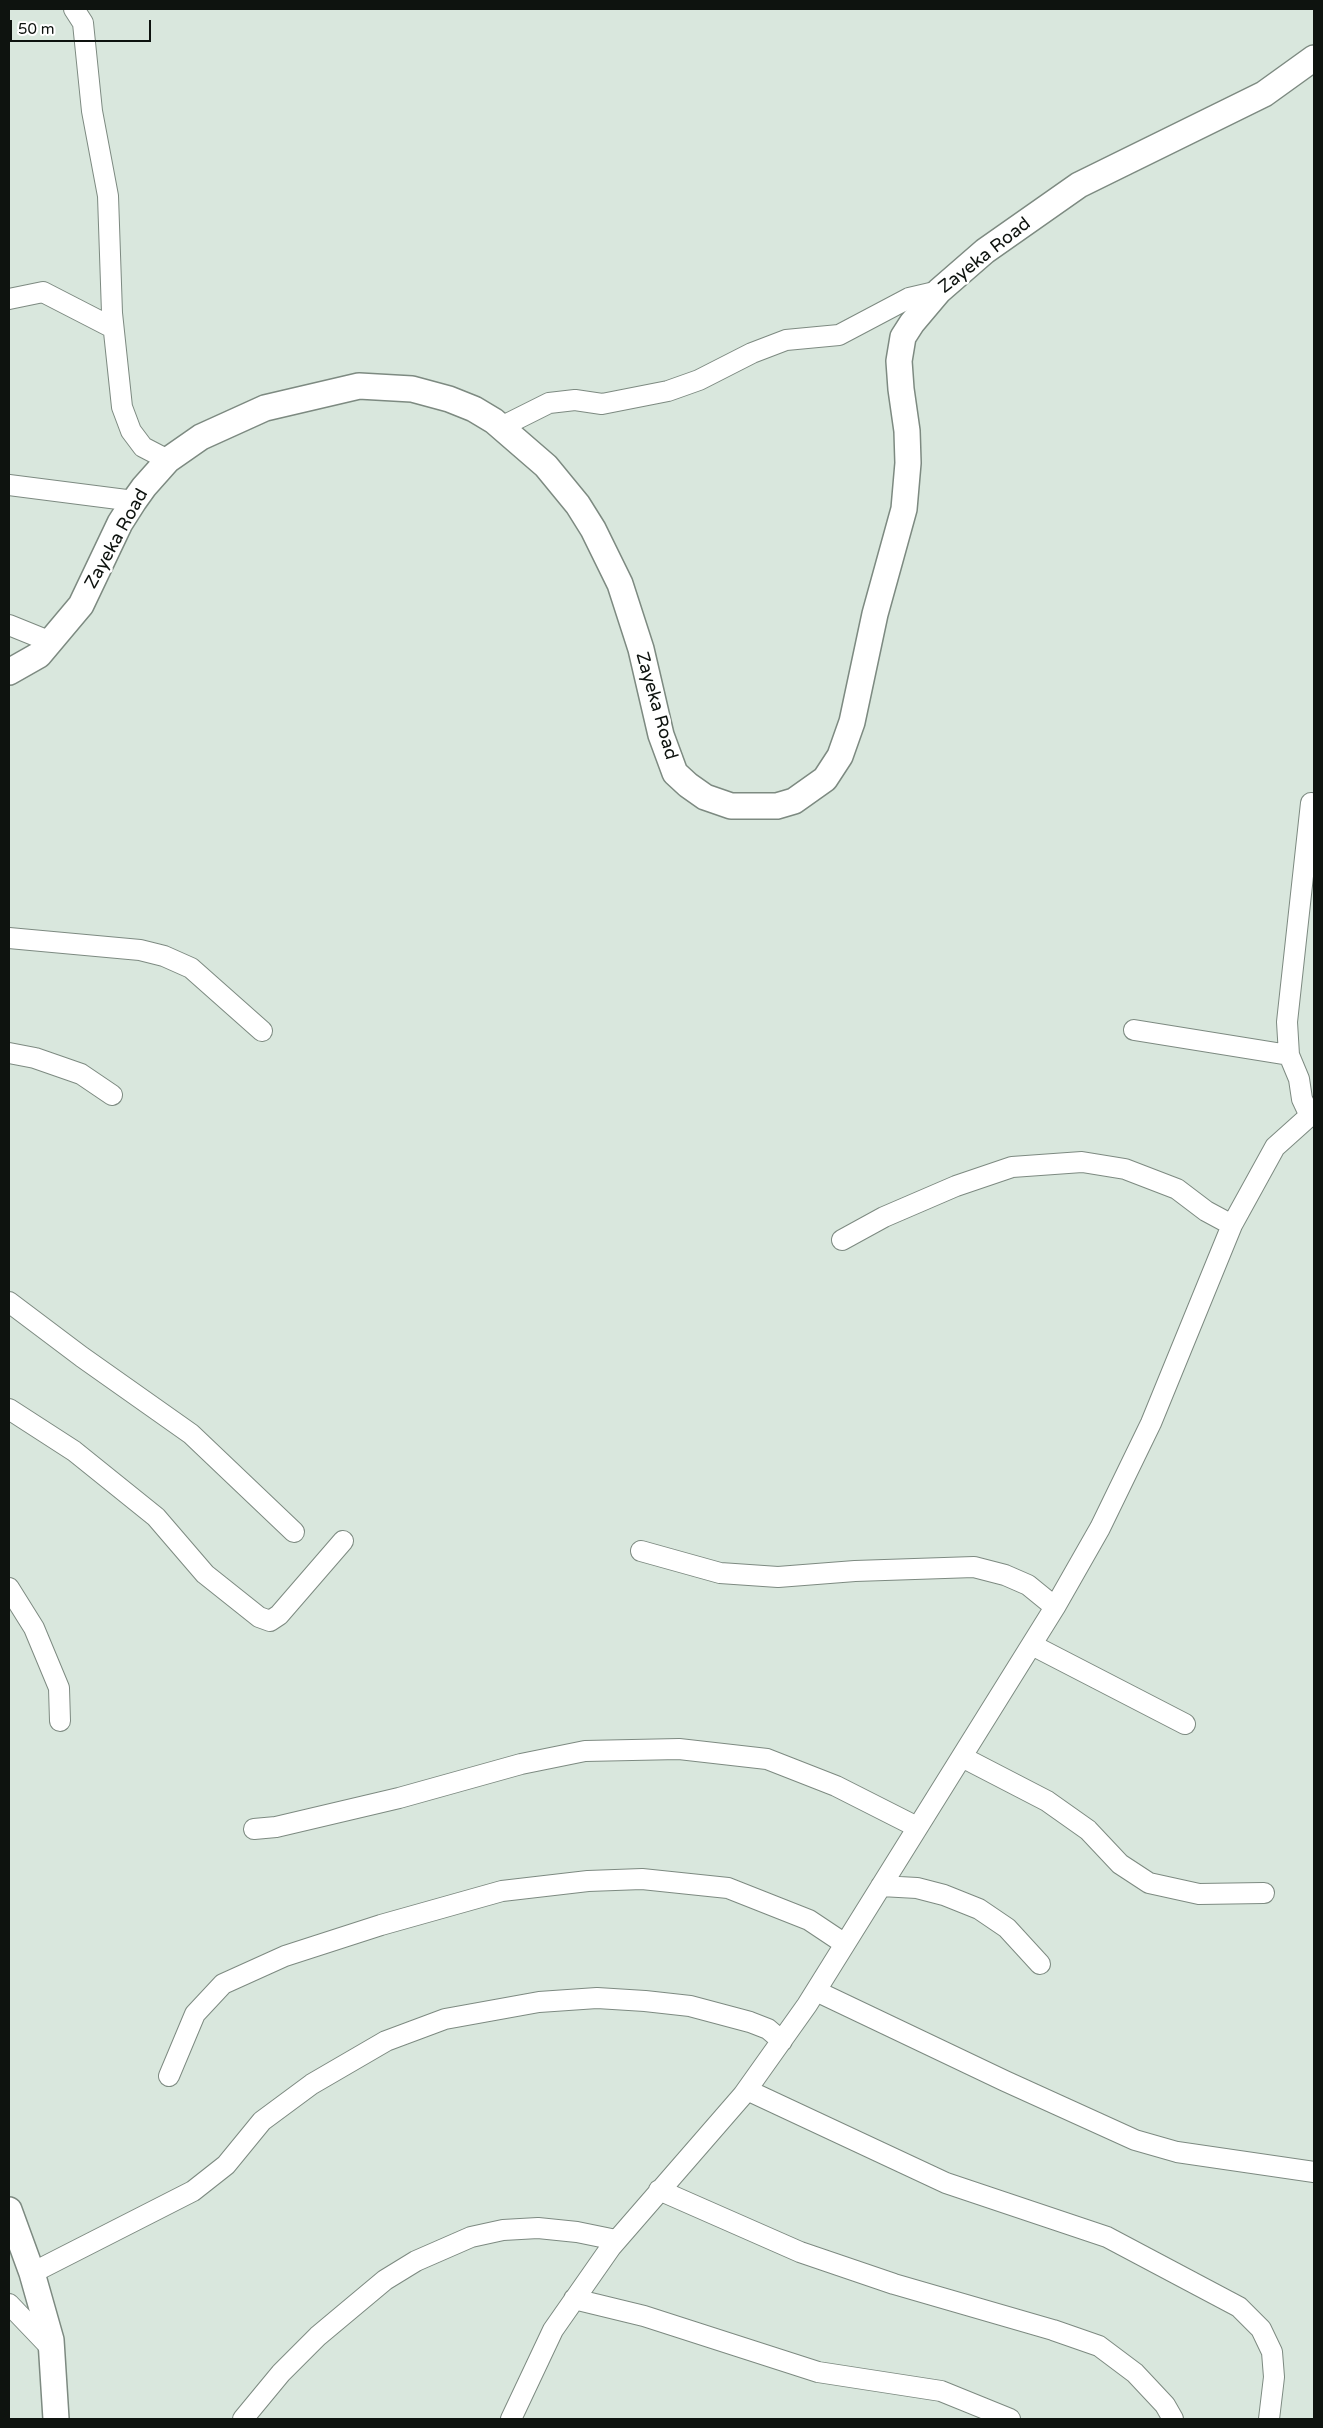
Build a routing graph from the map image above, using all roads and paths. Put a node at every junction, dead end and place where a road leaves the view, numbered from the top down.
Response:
1 (74, 9) edge
2 (1314, 58) edge
3 (939, 291) junction
4 (9, 298) edge
5 (113, 328) junction
6 (501, 427) junction
7 (168, 460) junction
8 (9, 485) edge
9 (134, 501) junction
10 (9, 625) edge
11 (51, 642) junction
12 (9, 672) edge
13 (1311, 804) dead end
14 (9, 938) edge
15 (1134, 1030) dead end
16 (262, 1031) dead end
17 (9, 1053) edge
18 (1290, 1054) junction
19 (112, 1095) dead end
20 (1312, 1114) edge
21 (1232, 1225) junction
22 (842, 1240) dead end
23 (9, 1302) edge
24 (9, 1409) edge
25 (294, 1532) dead end
26 (343, 1541) dead end
27 (641, 1551) dead end
28 (9, 1588) edge
29 (1055, 1608) junction
30 (1032, 1645) junction
31 (60, 1721) dead end
32 (1185, 1724) dead end
33 (962, 1756) junction
34 (917, 1828) junction
35 (254, 1829) dead end
36 (881, 1886) junction
37 (1264, 1893) dead end
38 (845, 1944) junction
39 (1040, 1964) dead end
40 (816, 1991) junction
41 (782, 2041) junction
42 (169, 2076) dead end
43 (747, 2090) junction
44 (1314, 2172) edge
45 (659, 2190) junction
46 (9, 2210) edge
47 (616, 2240) junction
48 (32, 2274) junction
49 (574, 2300) junction
50 (9, 2304) edge
51 (52, 2349) junction
52 (56, 2419) edge
53 (243, 2419) edge
54 (511, 2419) edge
55 (1010, 2419) edge
56 (1174, 2419) edge
57 (1269, 2419) edge

1 - 5 street
2 - 3 street, Zayeka Road
3 - 6 street
3 - 6 street, Zayeka Road
4 - 5 street
5 - 7 street
6 - 7 street, Zayeka Road
7 - 9 street, Zayeka Road
8 - 9 street
9 - 11 street, Zayeka Road
10 - 11 street
11 - 12 street, Zayeka Road
13 - 18 street
14 - 16 street
15 - 18 street
17 - 19 street
18 - 20 street
20 - 21 street
21 - 22 street
21 - 29 street
23 - 25 street
24 - 26 street
27 - 29 street
28 - 31 street
29 - 30 street
30 - 32 street
30 - 33 street
33 - 34 street
33 - 37 street
34 - 35 street
34 - 36 street
36 - 38 street
36 - 39 street
38 - 40 street
38 - 42 street
40 - 41 street
40 - 44 street
41 - 43 street
41 - 48 street
43 - 45 street
43 - 57 street
45 - 47 street
45 - 56 street
46 - 48 street
47 - 49 street
47 - 53 street
48 - 51 street
49 - 54 street
49 - 55 street
50 - 51 street
51 - 52 street

